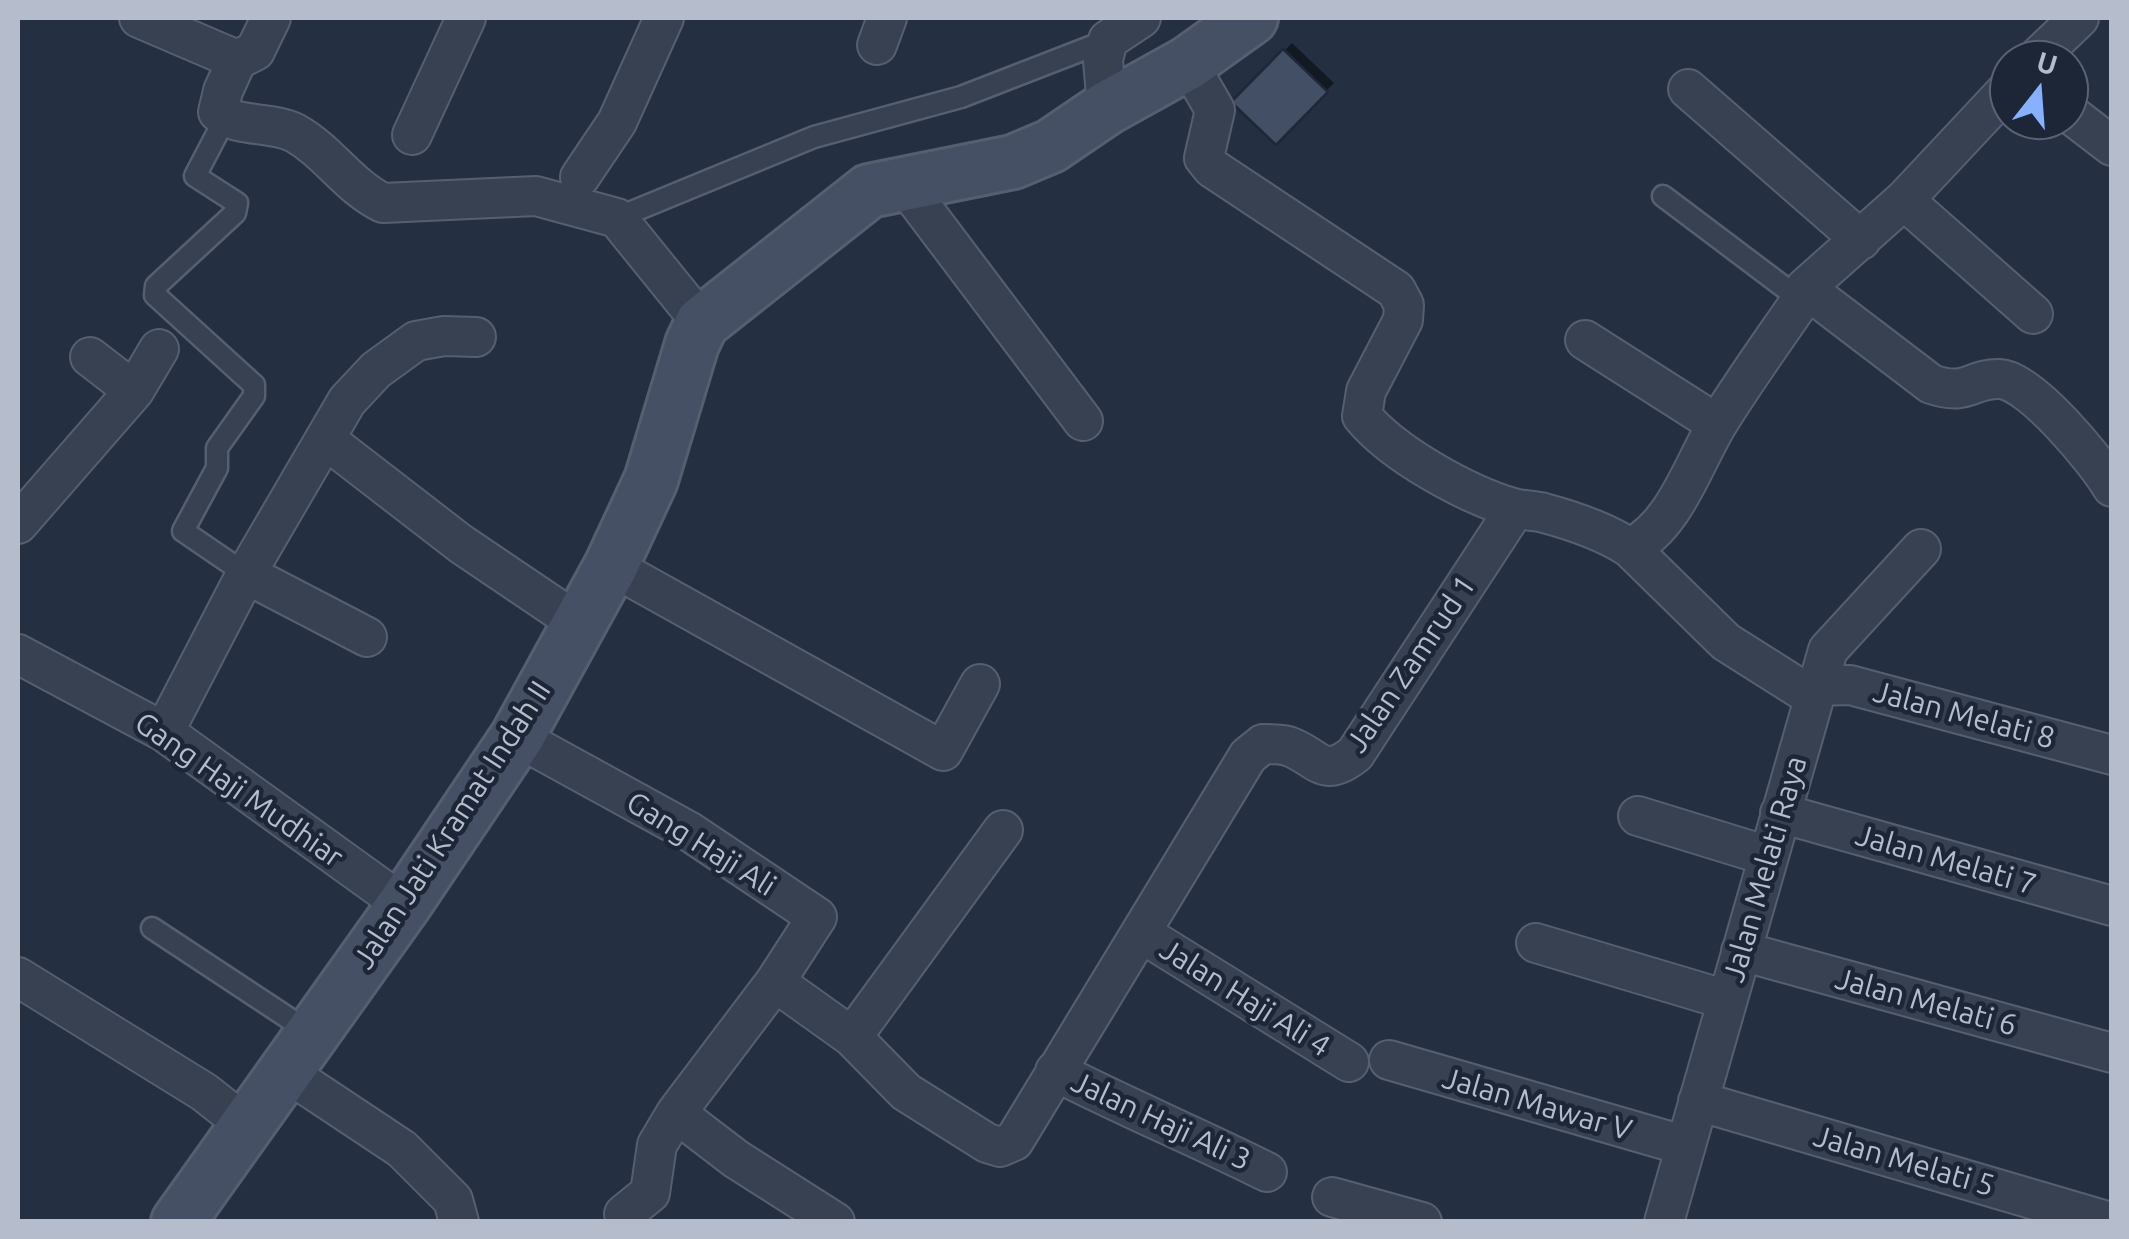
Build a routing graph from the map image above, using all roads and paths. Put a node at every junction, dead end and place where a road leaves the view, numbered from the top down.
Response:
1 (139, 18) edge
2 (270, 18) edge
3 (466, 18) edge
4 (664, 18) edge
5 (1141, 18) edge
6 (1251, 18) edge
7 (2079, 18) edge
8 (1108, 40) junction
9 (2056, 40) edge
10 (237, 60) junction
11 (1188, 63) junction
12 (1688, 89) dead end
13 (1107, 108) junction
14 (1989, 109) edge
15 (218, 112) junction
16 (2089, 128) edge
17 (412, 135) dead end
18 (2112, 146) edge
19 (580, 177) dead end
20 (905, 185) junction
21 (1663, 196) dead end
22 (1904, 200) junction
23 (617, 218) junction
24 (1861, 240) junction
25 (1803, 294) junction
26 (2033, 314) dead end
27 (702, 323) junction
28 (476, 337) dead end
29 (1585, 340) dead end
30 (159, 350) dead end
31 (90, 357) dead end
32 (134, 391) junction
33 (1083, 421) dead end
34 (1717, 424) junction
35 (324, 439) junction
36 (2112, 487) edge
37 (1514, 508) junction
38 (18, 524) edge
39 (1630, 548) junction
40 (1921, 548) dead end
41 (610, 566) junction
42 (246, 574) junction
43 (578, 623) junction
44 (367, 637) dead end
45 (18, 654) edge
46 (980, 684) dead end
47 (1815, 692) junction
48 (164, 732) junction
49 (516, 737) junction
50 (2112, 755) edge
51 (1780, 814) junction
52 (1638, 816) dead end
53 (1003, 830) dead end
54 (1768, 856) junction
55 (404, 904) junction
56 (2112, 906) edge
57 (152, 928) dead end
58 (1141, 933) junction
59 (1536, 943) dead end
60 (1741, 951) junction
61 (18, 977) edge
62 (775, 982) junction
63 (1728, 1000) junction
64 (852, 1038) junction
65 (299, 1053) junction
66 (2112, 1053) edge
67 (1389, 1060) dead end
68 (1349, 1062) dead end
69 (1054, 1071) junction
70 (1698, 1101) junction
71 (676, 1113) junction
72 (246, 1125) junction
73 (1686, 1146) junction
74 (1267, 1172) dead end
75 (1332, 1197) dead end
76 (624, 1214) dead end
77 (178, 1222) edge
78 (459, 1222) edge
79 (835, 1222) edge
80 (1422, 1222) edge
81 (1664, 1222) edge
82 (2110, 1222) edge

1 - 10 street
2 - 10 street
3 - 17 street
4 - 19 street
5 - 8 street
6 - 11 street
7 - 9 street
8 - 13 street
8 - 23 lane
10 - 15 street
11 - 13 street
11 - 37 street
12 - 24 street
13 - 20 street
14 - 22 street
15 - 23 street
15 - 42 lane
16 - 18 street
20 - 27 street
20 - 33 street
21 - 25 lane
22 - 24 street
22 - 26 street
23 - 27 street
24 - 25 street
25 - 34 street
25 - 36 street
27 - 41 street, Jalan Jati Kramat Indah II
28 - 35 street
29 - 34 street
30 - 32 street
31 - 32 street
32 - 38 street
34 - 39 street
35 - 42 street
35 - 43 street
37 - 39 street
37 - 58 street, Jalan Zamrud 1
39 - 47 street
40 - 47 street, Jalan Melati Raya
41 - 43 street, Jalan Jati Kramat Indah II
41 - 46 street
42 - 44 street
42 - 48 street
43 - 49 street, Jalan Jati Kramat Indah II
45 - 48 street, Gang Haji Mudhiar
47 - 50 street, Jalan Melati 8
47 - 51 street, Jalan Melati Raya
48 - 55 street, Gang Haji Mudhiar
49 - 55 street, Jalan Jati Kramat Indah II
49 - 62 street, Gang Haji Ali
51 - 54 street, Jalan Melati Raya
51 - 56 street, Jalan Melati 7
52 - 54 street
53 - 64 street
54 - 60 street, Jalan Melati Raya
55 - 65 street, Jalan Jati Kramat Indah II
57 - 65 lane
58 - 68 street, Jalan Haji Ali 4
58 - 69 street, Jalan Zamrud 1
59 - 63 street
60 - 63 street, Jalan Melati Raya
60 - 66 street, Jalan Melati 6
61 - 72 street
62 - 64 street, Jalan Zamrud 1
62 - 71 street
63 - 70 street, Jalan Melati Raya
64 - 69 street, Jalan Zamrud 1
65 - 72 street, Jalan Jati Kramat Indah II
65 - 78 street
67 - 73 street, Jalan Mawar V
69 - 74 street, Jalan Haji Ali 3
70 - 73 street, Jalan Melati Raya
70 - 82 street, Jalan Melati 5
71 - 76 street
71 - 79 street
72 - 77 street, Jalan Jati Kramat Indah II
73 - 81 street, Jalan Melati Raya
75 - 80 street

